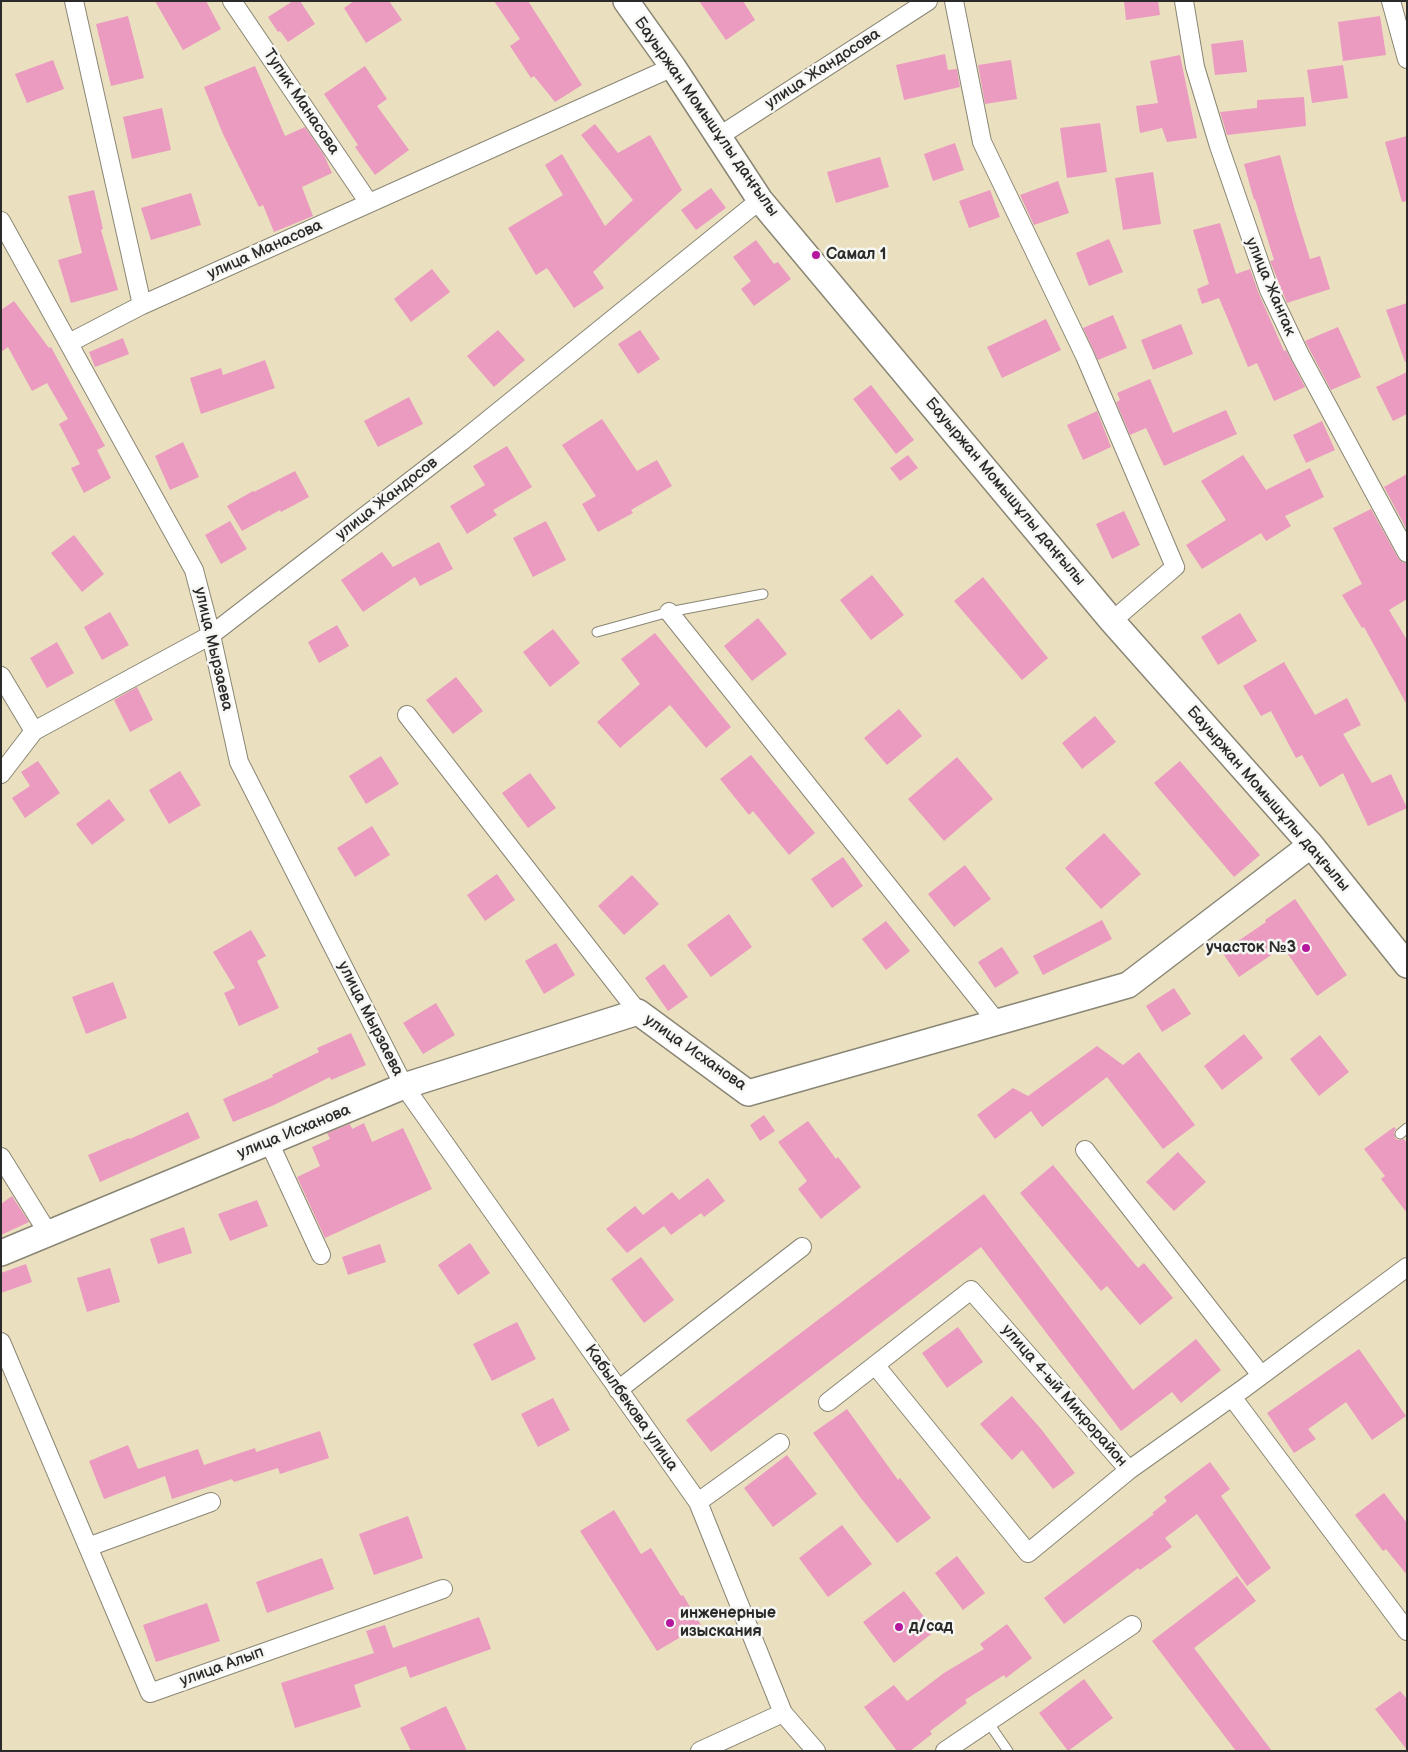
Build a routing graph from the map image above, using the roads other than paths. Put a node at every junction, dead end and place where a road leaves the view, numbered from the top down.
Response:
1 (74, 1) edge
2 (232, 1) edge
3 (626, 1) edge
4 (928, 1) edge
5 (954, 1) edge
6 (1184, 1) edge
7 (1391, 1) edge
8 (1407, 59) edge
9 (673, 67) junction
10 (718, 137) junction
11 (760, 200) junction
12 (369, 203) junction
13 (1, 220) edge
14 (142, 305) junction
15 (69, 343) junction
16 (1407, 553) edge
17 (763, 594) dead end
18 (669, 612) junction
19 (1112, 620) junction
20 (597, 632) dead end
21 (211, 635) junction
22 (1, 676) edge
23 (407, 715) dead end
24 (34, 731) junction
25 (1, 774) edge
26 (1311, 845) junction
27 (1407, 965) edge
28 (638, 1012) junction
29 (997, 1022) junction
30 (404, 1086) junction
31 (269, 1142) junction
32 (1085, 1150) dead end
33 (1, 1157) edge
34 (48, 1233) junction
35 (802, 1248) dead end
36 (1, 1253) edge
37 (321, 1254) dead end
38 (1407, 1267) edge
39 (1, 1342) edge
40 (875, 1365) junction
41 (1261, 1375) junction
42 (618, 1390) junction
43 (1232, 1397) junction
44 (828, 1402) dead end
45 (780, 1443) dead end
46 (1129, 1470) junction
47 (211, 1502) dead end
48 (698, 1502) junction
49 (88, 1547) junction
50 (443, 1589) dead end
51 (1132, 1625) dead end
52 (1407, 1632) edge
53 (783, 1713) junction
54 (988, 1722) junction
55 (700, 1751) edge
56 (816, 1751) edge
57 (945, 1751) edge
58 (1008, 1751) edge

1 - 14 street
2 - 12 street, Тупик Манасова
3 - 9 main road, Бауыржан Момышұлы даңғылы
4 - 10 street, улица Жандосова
5 - 19 street
6 - 16 street, улица Жангак
7 - 8 street
9 - 10 main road, Бауыржан Момышұлы даңғылы
9 - 12 street, улица Манасова
10 - 11 main road, Бауыржан Момышұлы даңғылы
11 - 19 main road, Бауыржан Момышұлы даңғылы
11 - 21 street, улица Жандосов
12 - 14 street, улица Манасова
13 - 15 street, улица Мырзаева
14 - 15 street, улица Манасова
15 - 21 street, улица Мырзаева
17 - 18 lane
18 - 20 lane
18 - 29 street
19 - 26 main road, Бауыржан Момышұлы даңғылы
21 - 24 street, улица Жандосов
21 - 30 street, улица Мырзаева
22 - 24 street
23 - 28 street
24 - 25 street, улица Жандосов
26 - 27 main road, Бауыржан Момышұлы даңғылы
26 - 29 main road, улица Исханова
28 - 29 main road, улица Исханова
28 - 30 main road, улица Исханова
30 - 31 main road, улица Исханова
30 - 42 street, Кабылбекова улица
31 - 34 main road, улица Исханова
31 - 37 street
32 - 41 street
33 - 34 street
34 - 36 main road, улица Исханова
35 - 42 street
38 - 41 street, улица 4-ый Микрорайон
39 - 49 street, улица Алып
40 - 44 street, улица 4-ый Микрорайон
40 - 46 street, улица 4-ый Микрорайон
40 - 46 street
41 - 43 street, улица 4-ый Микрорайон
42 - 48 street, Кабылбекова улица
43 - 46 street, улица 4-ый Микрорайон
43 - 52 street
45 - 48 street
47 - 49 street
48 - 53 street, Кабылбекова улица
49 - 50 street, улица Алып
51 - 54 street
53 - 55 street
53 - 56 street, Кабылбекова улица
54 - 57 street
54 - 58 lane

